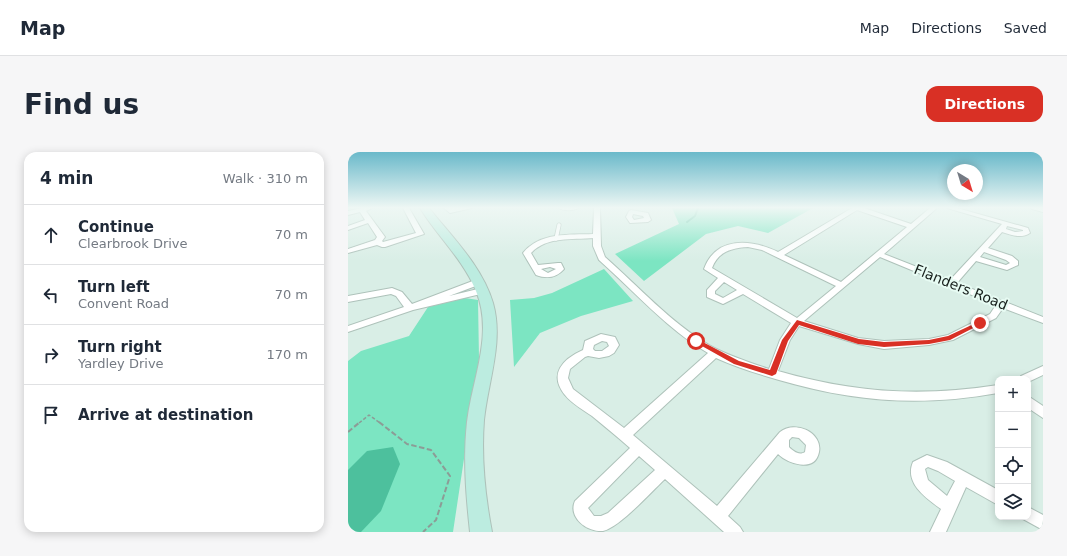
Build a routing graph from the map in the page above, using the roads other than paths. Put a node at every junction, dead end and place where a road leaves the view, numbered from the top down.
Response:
1 (559, 225) dead end
2 (372, 226) edge
3 (416, 226) edge
4 (438, 226) edge
5 (596, 226) edge
6 (827, 226) edge
7 (912, 226) edge
8 (999, 226) edge
9 (596, 236) junction
10 (556, 239) junction
11 (378, 242) junction
12 (982, 249) junction
13 (348, 250) edge
14 (878, 254) junction
15 (778, 255) junction
16 (974, 258) junction
17 (536, 268) dead end
18 (723, 278) junction
19 (952, 283) junction
20 (841, 285) junction
21 (480, 287) junction
22 (744, 290) junction
23 (348, 299) edge
24 (1002, 303) junction
25 (410, 308) junction
26 (1043, 320) edge
27 (797, 322) junction
28 (348, 329) edge
29 (589, 351) dead end
30 (716, 352) junction
31 (1043, 370) edge
32 (772, 374) junction
33 (1031, 376) edge
34 (995, 389) edge
35 (1031, 403) edge
36 (1043, 412) edge
37 (624, 435) junction
38 (781, 441) dead end
39 (639, 448) junction
40 (665, 470) junction
41 (962, 478) junction
42 (995, 496) edge
43 (950, 506) junction
44 (1031, 516) edge
45 (717, 517) junction
46 (1043, 523) edge
47 (481, 532) edge
48 (735, 532) edge
49 (938, 532) edge

1 - 10 lane
2 - 11 street
3 - 11 street
4 - 21 street
5 - 9 street
6 - 15 street
7 - 14 street
8 - 12 street
9 - 10 street
9 - 30 street
10 - 17 street
11 - 13 street
12 - 16 street
12 - 16 street
14 - 19 street, Flanders Road
14 - 20 street
15 - 18 street
15 - 20 street
16 - 19 street
18 - 22 street
18 - 22 street
19 - 24 street, Flanders Road
20 - 27 street
21 - 25 street
21 - 47 street
22 - 27 street
23 - 25 street
24 - 26 street, Flanders Road
24 - 27 street
25 - 28 street
27 - 32 street
29 - 37 street
30 - 32 street
30 - 37 street
31 - 33 street
32 - 34 street
35 - 36 street
37 - 39 street
38 - 45 street
39 - 40 street
39 - 40 street
40 - 45 street
41 - 42 street
41 - 43 street
41 - 43 street
43 - 49 street
44 - 46 street
45 - 48 street

